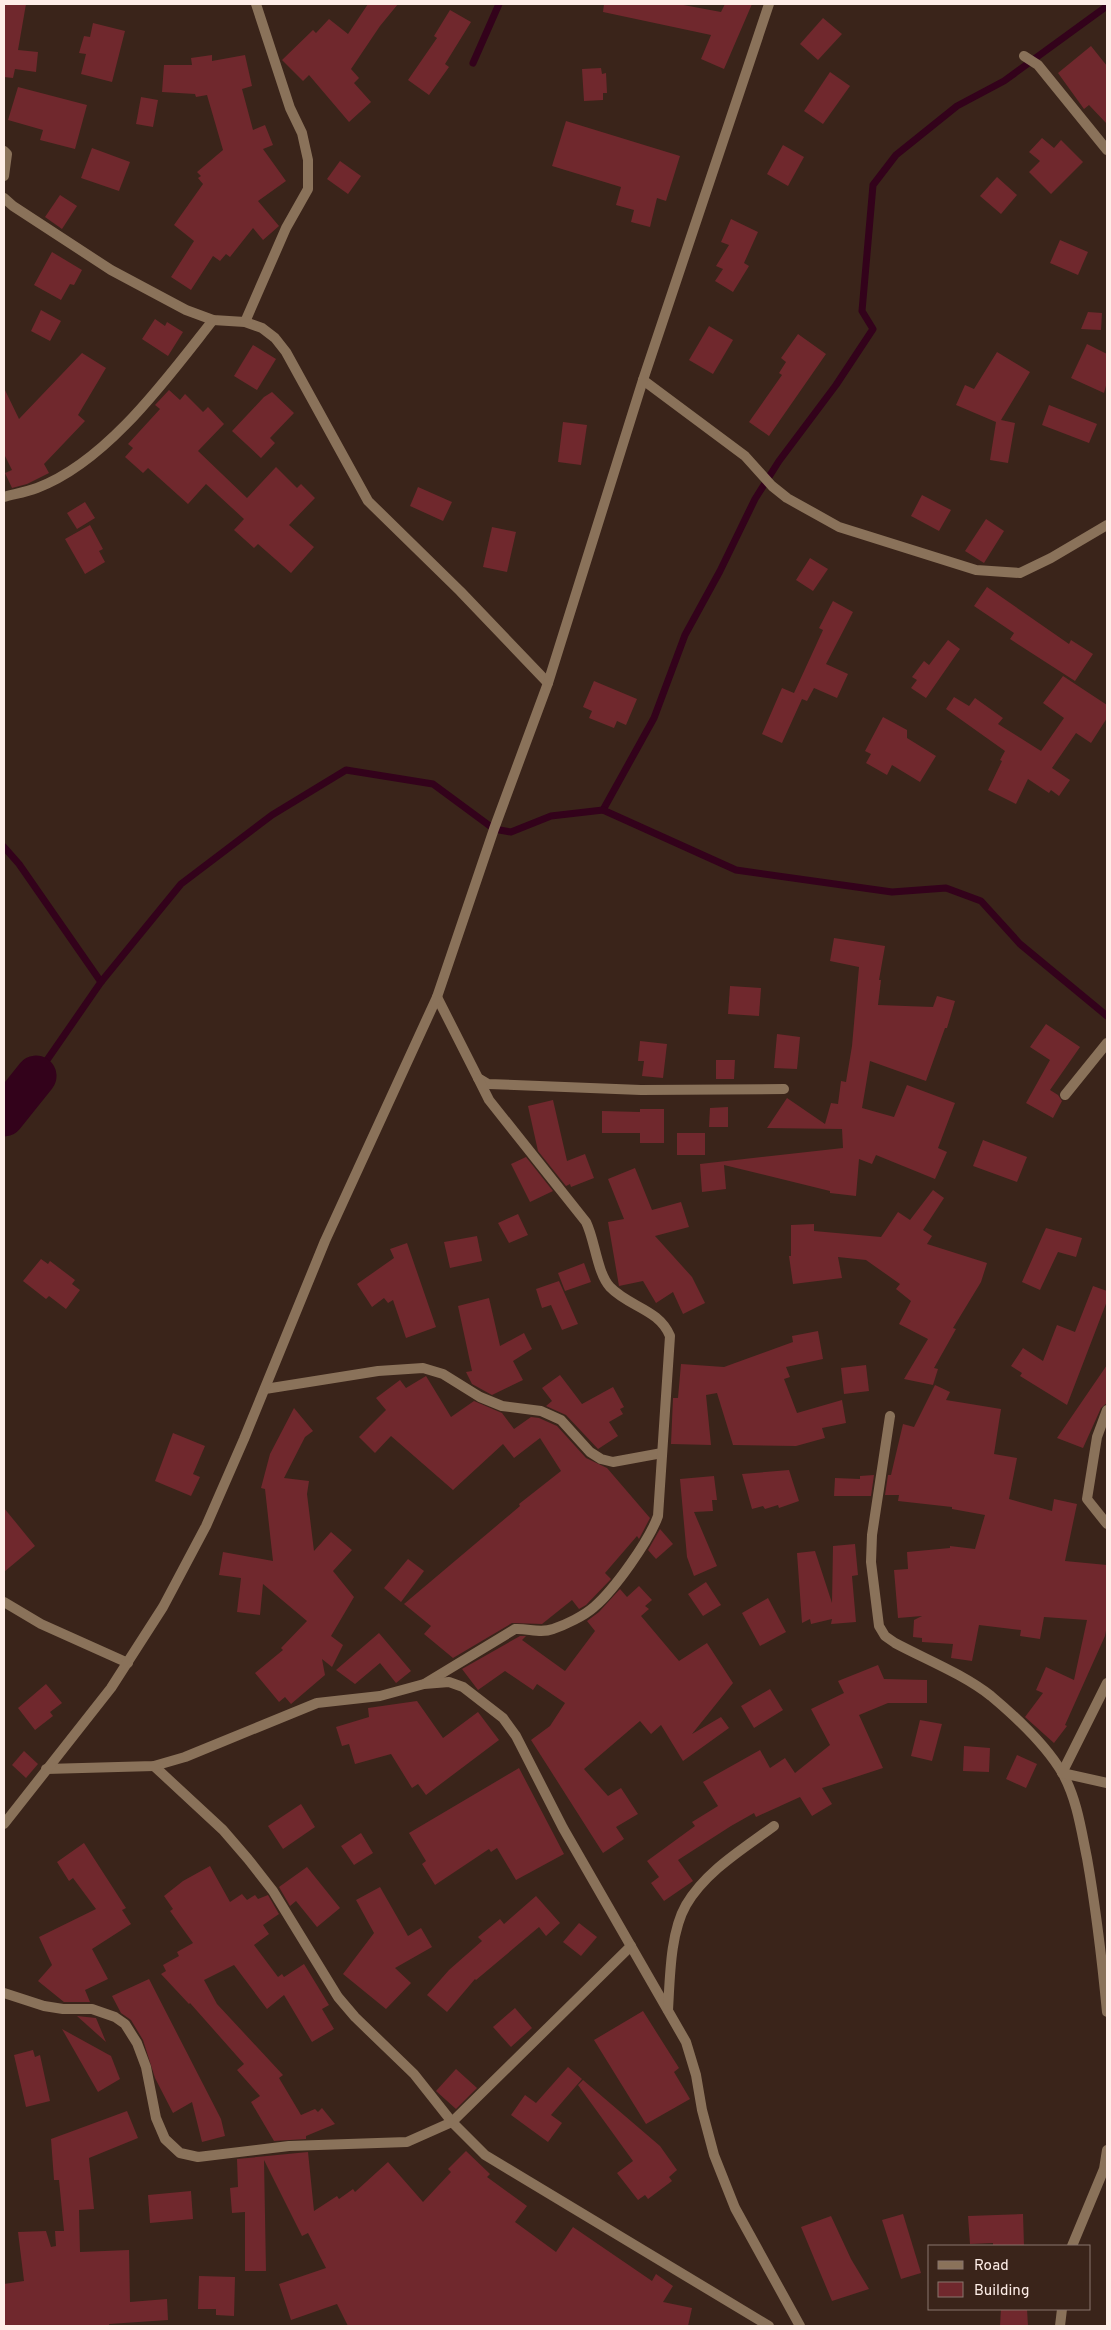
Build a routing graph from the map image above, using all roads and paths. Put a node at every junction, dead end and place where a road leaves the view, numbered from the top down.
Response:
1 (256, 4) edge
2 (768, 4) edge
3 (1024, 56) dead end
4 (1107, 150) edge
5 (4, 151) edge
6 (4, 176) edge
7 (4, 198) edge
8 (213, 320) junction
9 (245, 322) junction
10 (643, 380) junction
11 (4, 497) edge
12 (1107, 525) edge
13 (548, 683) junction
14 (437, 997) junction
15 (1107, 1043) edge
16 (478, 1078) junction
17 (784, 1089) dead end
18 (1065, 1095) dead end
19 (265, 1388) junction
20 (1107, 1410) edge
21 (890, 1416) dead end
22 (662, 1452) junction
23 (1107, 1524) edge
24 (4, 1602) edge
25 (128, 1663) junction
26 (1107, 1683) edge
27 (424, 1684) junction
28 (154, 1766) junction
29 (46, 1769) junction
30 (1062, 1773) junction
31 (1107, 1783) edge
32 (4, 1824) edge
33 (774, 1826) dead end
34 (631, 1946) junction
35 (4, 1993) edge
36 (668, 2010) junction
37 (1107, 2012) edge
38 (452, 2122) junction
39 (1107, 2150) edge
40 (1072, 2245) edge
41 (1062, 2310) edge
42 (769, 2326) edge
43 (800, 2326) edge
44 (1060, 2326) edge

1 - 9 street
2 - 10 street
3 - 4 street
5 - 6 street
7 - 8 street
8 - 9 street
8 - 11 street
9 - 13 street
10 - 12 street
10 - 13 street
13 - 14 street
14 - 16 street
14 - 19 street
15 - 18 street
16 - 17 street
16 - 22 street
19 - 22 street
19 - 25 street
20 - 23 street
21 - 30 street
22 - 27 street
24 - 25 street
25 - 29 street
26 - 30 street
27 - 28 street
27 - 34 street
28 - 29 street
28 - 38 street
29 - 32 street
30 - 31 street
30 - 37 street
33 - 36 street
34 - 36 street
34 - 38 street
35 - 38 street
36 - 43 street
38 - 42 street
39 - 40 street
41 - 44 street

